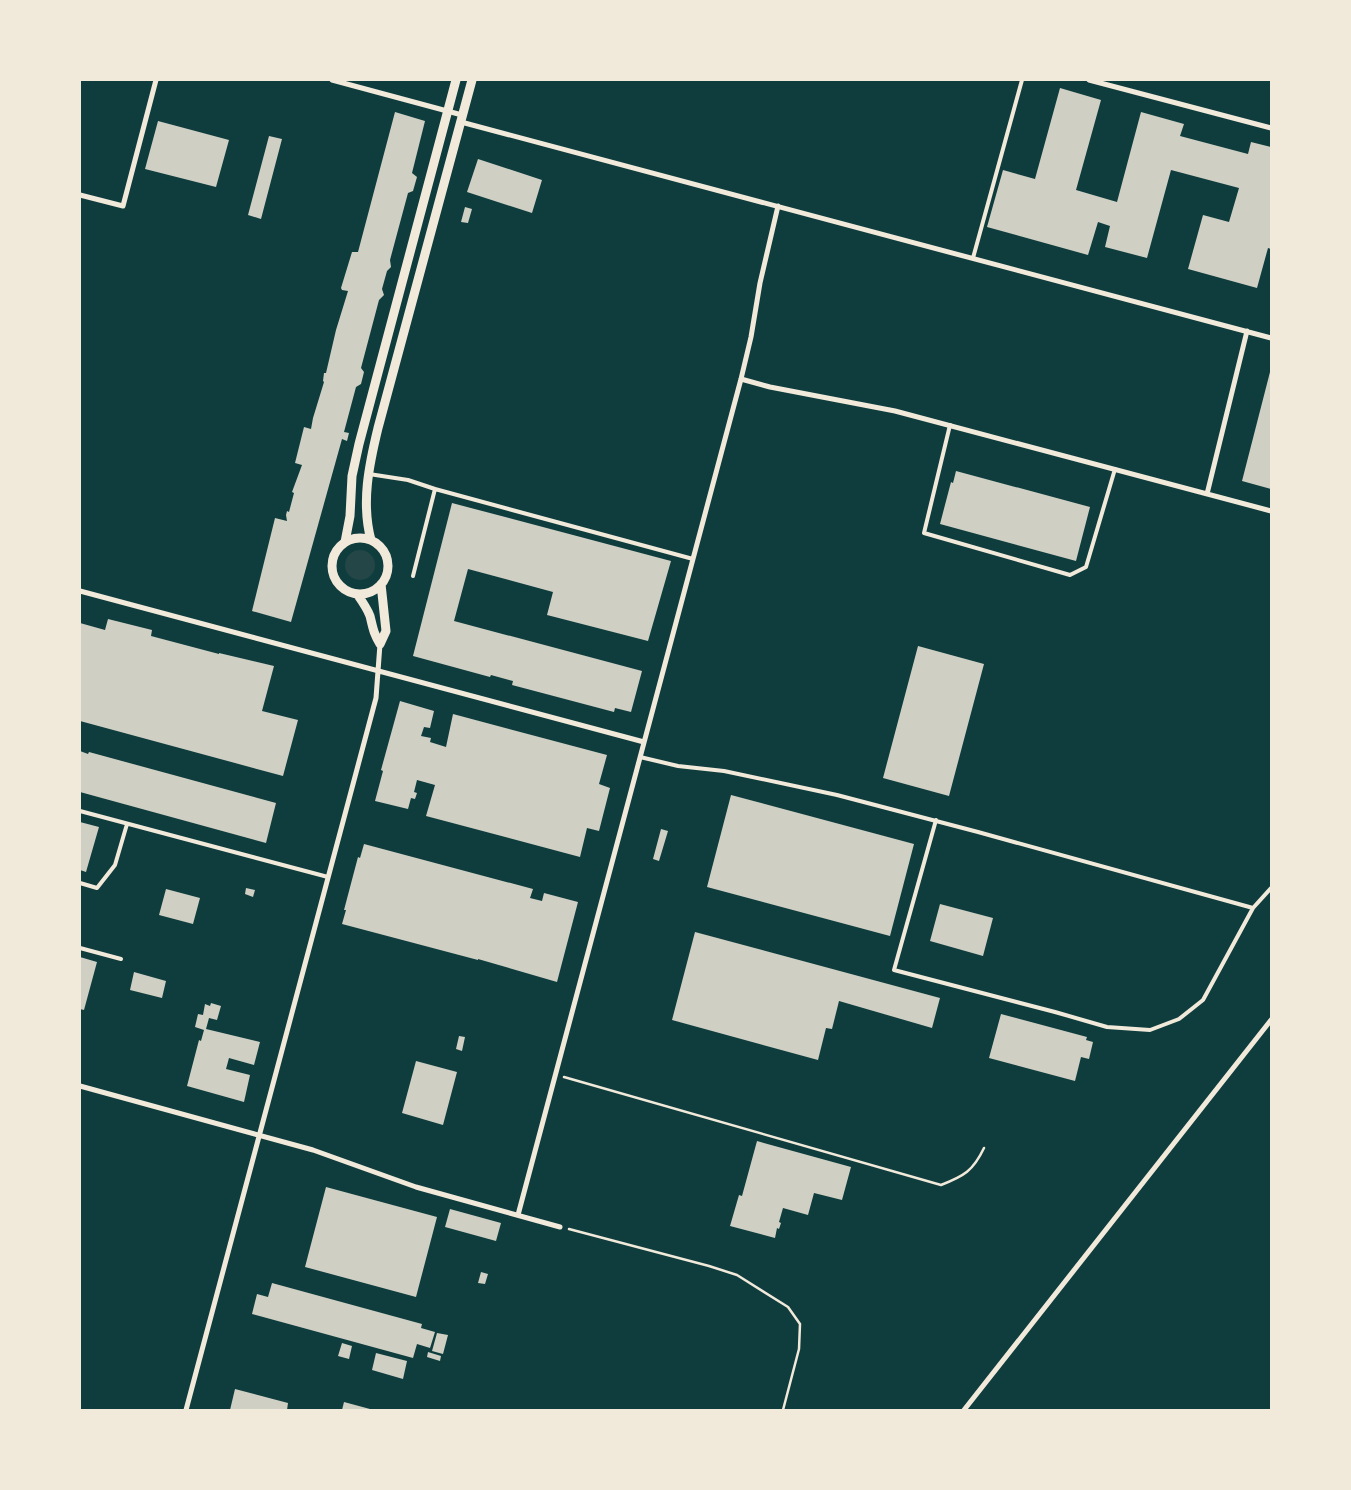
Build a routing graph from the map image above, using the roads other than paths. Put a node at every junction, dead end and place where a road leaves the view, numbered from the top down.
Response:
1 (156, 80) edge
2 (332, 80) edge
3 (456, 80) edge
4 (472, 80) edge
5 (1022, 80) edge
6 (1089, 80) edge
7 (448, 111) junction
8 (461, 119) junction
9 (1271, 128) edge
10 (80, 195) edge
11 (778, 206) junction
12 (974, 258) junction
13 (1247, 331) junction
14 (1271, 338) edge
15 (742, 379) junction
16 (950, 425) junction
17 (1115, 470) junction
18 (369, 474) junction
19 (435, 489) junction
20 (1206, 494) junction
21 (1271, 511) edge
22 (371, 540) junction
23 (344, 542) junction
24 (693, 559) junction
25 (413, 576) dead end
26 (381, 584) junction
27 (80, 591) edge
28 (357, 594) junction
29 (380, 644) junction
30 (379, 672) junction
31 (644, 742) junction
32 (640, 757) junction
33 (80, 812) edge
34 (936, 820) junction
35 (127, 824) junction
36 (328, 877) junction
37 (80, 883) edge
38 (1271, 888) edge
39 (1253, 908) junction
40 (80, 948) edge
41 (121, 959) dead end
42 (1271, 1020) edge
43 (80, 1086) edge
44 (259, 1135) junction
45 (518, 1216) junction
46 (560, 1227) road end
47 (186, 1410) edge
48 (964, 1410) edge

1 - 10 street
2 - 7 street
3 - 7 street
4 - 8 street
5 - 12 lane
6 - 9 street
7 - 8 street
7 - 23 street
8 - 11 street
8 - 18 street
11 - 12 street
11 - 15 street
12 - 13 street
13 - 14 street
13 - 20 street
15 - 16 street
15 - 24 street
16 - 17 street
16 - 17 lane
17 - 20 street
18 - 19 lane
18 - 22 street
19 - 24 lane
19 - 25 lane
20 - 21 street
22 - 23 street
22 - 26 street
23 - 28 street
24 - 31 street
26 - 28 street
26 - 29 street
27 - 30 street
28 - 29 street
29 - 30 street
30 - 31 street
30 - 36 street
31 - 32 street
32 - 34 lane
32 - 45 street
33 - 35 lane
34 - 39 lane
34 - 39 lane
35 - 36 lane
35 - 37 lane
36 - 44 street
38 - 39 lane
40 - 41 lane
42 - 48 street
43 - 44 street
44 - 45 street
44 - 47 street
45 - 46 street

